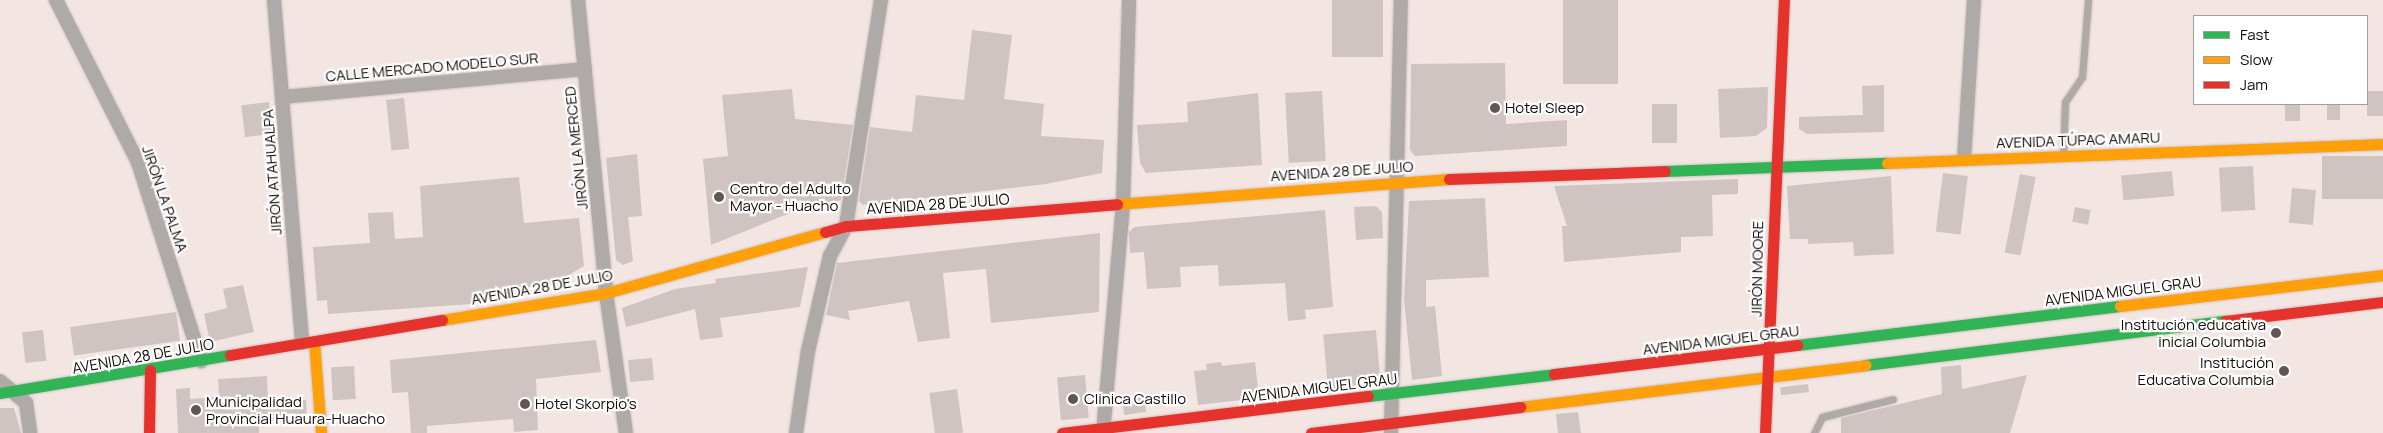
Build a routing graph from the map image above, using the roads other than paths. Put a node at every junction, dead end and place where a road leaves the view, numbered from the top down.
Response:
1 (56, 0) edge
2 (274, 0) edge
3 (578, 0) edge
4 (881, 0) edge
5 (1129, 0) edge
6 (1401, 0) edge
7 (1784, 0) edge
8 (1974, 0) edge
9 (2088, 0) edge
10 (584, 69) junction
11 (283, 98) junction
12 (2383, 144) edge
13 (2063, 155) junction
14 (1964, 159) junction
15 (1774, 166) junction
16 (1398, 181) junction
17 (1123, 204) junction
18 (846, 226) junction
19 (2383, 275) edge
20 (606, 293) junction
21 (2383, 302) edge
22 (308, 342) junction
23 (1770, 349) junction
24 (200, 361) junction
25 (150, 370) junction
26 (1769, 376) junction
27 (0, 381) edge
28 (7, 393) edge
29 (1393, 395) junction
30 (1893, 398) dead end
31 (1392, 428) edge
32 (1103, 430) edge
33 (30, 433) edge
34 (149, 433) edge
35 (321, 433) edge
36 (626, 433) edge
37 (796, 433) edge
38 (1062, 433) edge
39 (1311, 433) edge
40 (1766, 433) edge
41 (1814, 433) edge

1 - 24 street, JIRÓN LA PALMA
2 - 11 street, JIRÓN ATAHUALPA
3 - 10 street, JIRÓN LA MERCED
4 - 18 street
5 - 17 street
6 - 16 street
7 - 15 street, JIRÓN MOORE
8 - 14 street
9 - 13 lane
10 - 11 street, CALLE MERCADO MODELO SUR
10 - 20 street, JIRÓN LA MERCED
11 - 22 street, JIRÓN ATAHUALPA
12 - 13 street, AVENIDA TÚPAC AMARU
13 - 14 street, AVENIDA TÚPAC AMARU
14 - 15 street, AVENIDA TÚPAC AMARU
15 - 16 street, AVENIDA 28 DE JULIO
15 - 23 street, JIRÓN MOORE
16 - 17 street, AVENIDA 28 DE JULIO
16 - 29 street
17 - 18 street, AVENIDA 28 DE JULIO
17 - 32 street
18 - 20 street, AVENIDA 28 DE JULIO
18 - 37 street
19 - 23 street, AVENIDA MIGUEL GRAU
20 - 22 street, AVENIDA 28 DE JULIO
20 - 36 street, JIRÓN LA MERCED
21 - 26 street
22 - 24 street, AVENIDA 28 DE JULIO
22 - 35 street
23 - 26 street, JIRÓN MOORE
23 - 29 street, AVENIDA MIGUEL GRAU
24 - 25 street, AVENIDA 28 DE JULIO
25 - 28 street, AVENIDA 28 DE JULIO
25 - 34 street
26 - 31 street
26 - 40 street, JIRÓN MOORE
27 - 28 street
28 - 33 street
29 - 31 street
29 - 32 street, AVENIDA MIGUEL GRAU
30 - 41 lane
31 - 39 street
32 - 38 street, AVENIDA MIGUEL GRAU

